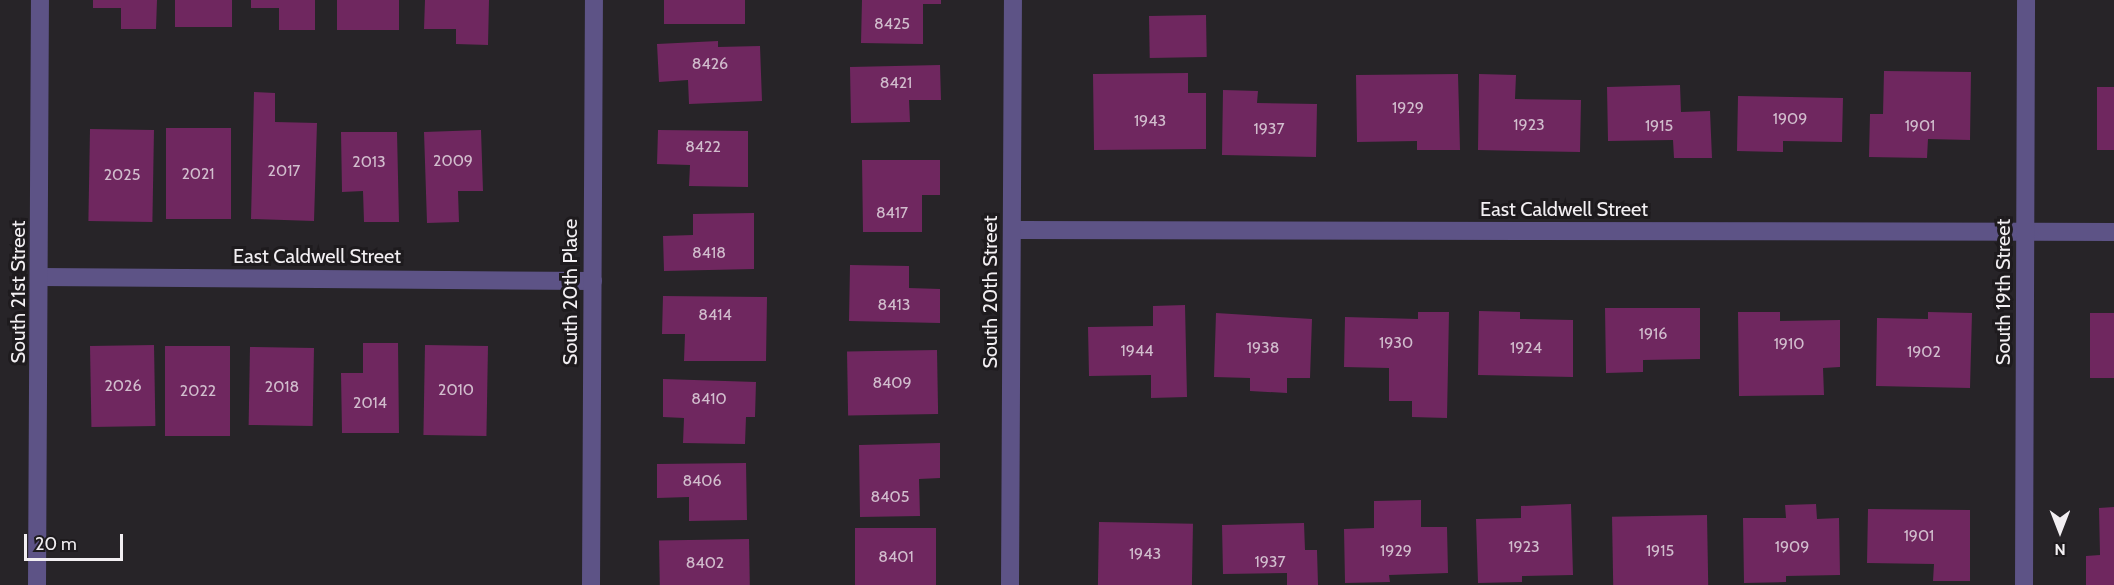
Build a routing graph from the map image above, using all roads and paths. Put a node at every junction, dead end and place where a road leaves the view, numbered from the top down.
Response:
1 (40, 0) edge
2 (594, 0) edge
3 (1013, 0) edge
4 (2026, 0) edge
5 (1013, 230) junction
6 (2114, 232) edge
7 (2025, 233) junction
8 (41, 277) junction
9 (592, 281) junction
10 (37, 585) edge
11 (591, 585) edge
12 (1010, 585) edge
13 (2024, 585) edge

1 - 8 street, South 21st Street
2 - 9 street, South 20th Place
3 - 5 street, South 20th Street
4 - 7 street, South 19th Street
5 - 7 street, East Caldwell Street
5 - 12 street, South 20th Street
6 - 7 street, East Caldwell Street
7 - 13 street, South 19th Street
8 - 9 street, East Caldwell Street
8 - 10 street, South 21st Street
9 - 11 street, South 20th Place

